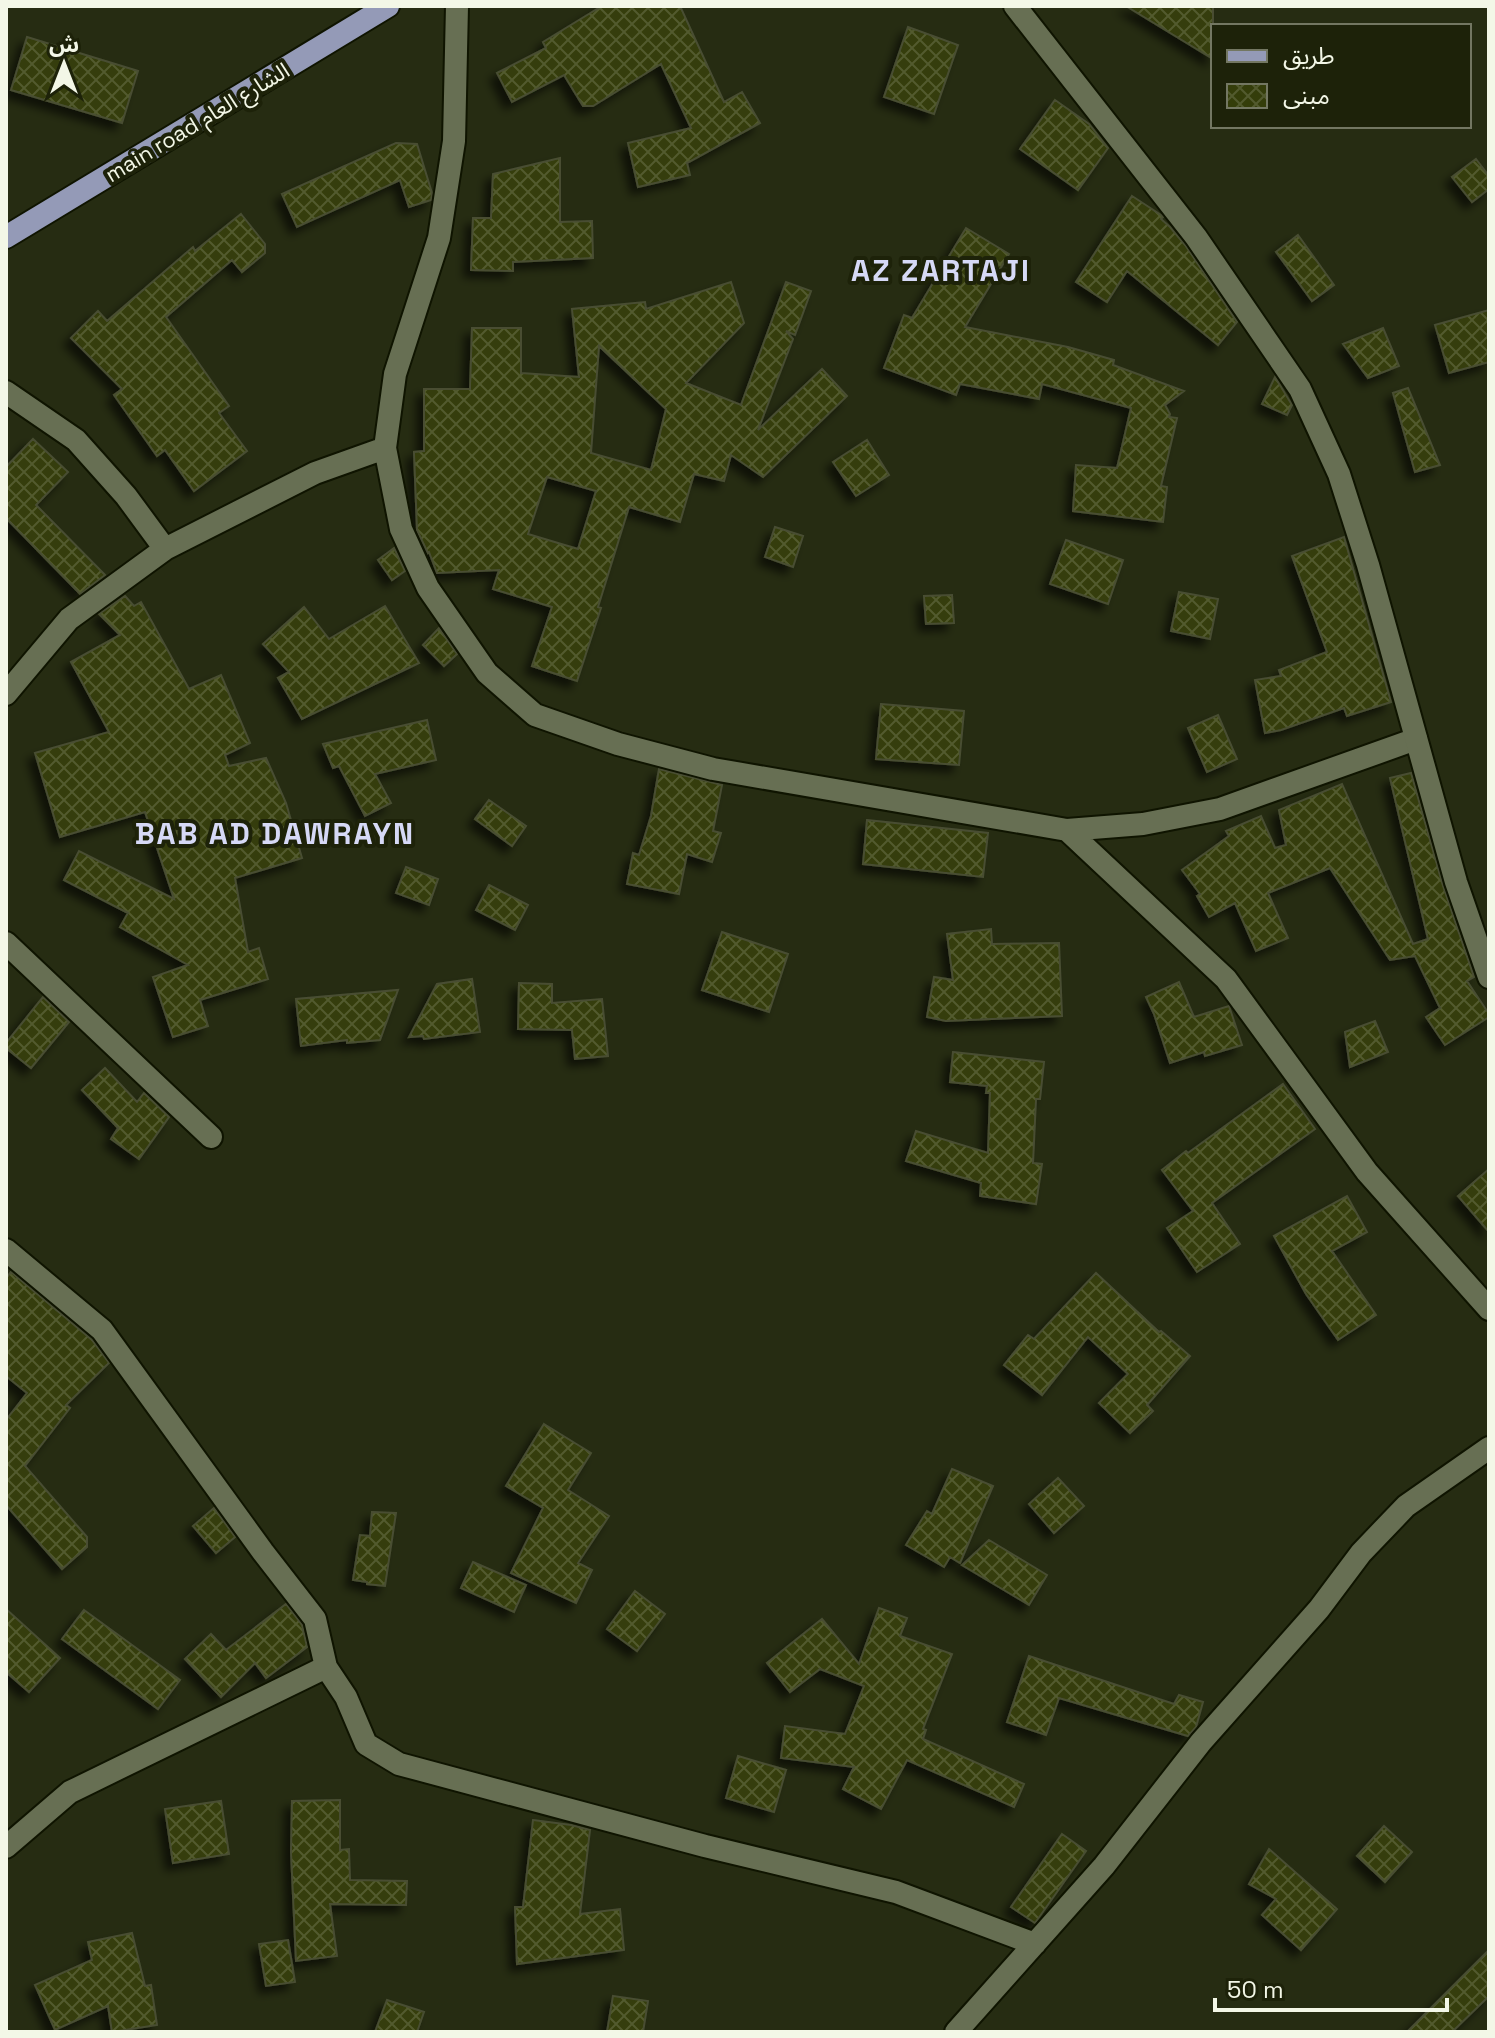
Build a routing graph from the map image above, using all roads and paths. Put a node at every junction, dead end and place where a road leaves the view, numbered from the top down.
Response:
1 (388, 6) edge
2 (457, 6) edge
3 (1015, 6) edge
4 (6, 237) edge
5 (6, 392) edge
6 (385, 448) junction
7 (165, 549) junction
8 (6, 694) edge
9 (1416, 739) junction
10 (1067, 830) junction
11 (6, 943) edge
12 (1489, 977) edge
13 (211, 1137) dead end
14 (6, 1250) edge
15 (1489, 1309) edge
16 (1489, 1448) edge
17 (326, 1667) junction
18 (6, 1847) edge
19 (1035, 1944) junction
20 (956, 2032) edge

1 - 4 main road, main road الشارع العام
2 - 6 street
3 - 9 street
5 - 7 street
6 - 7 street
6 - 10 street
7 - 8 street
9 - 10 street
9 - 12 street
10 - 15 street
11 - 13 street
14 - 17 street
16 - 19 street
17 - 18 street
17 - 19 street
19 - 20 street

